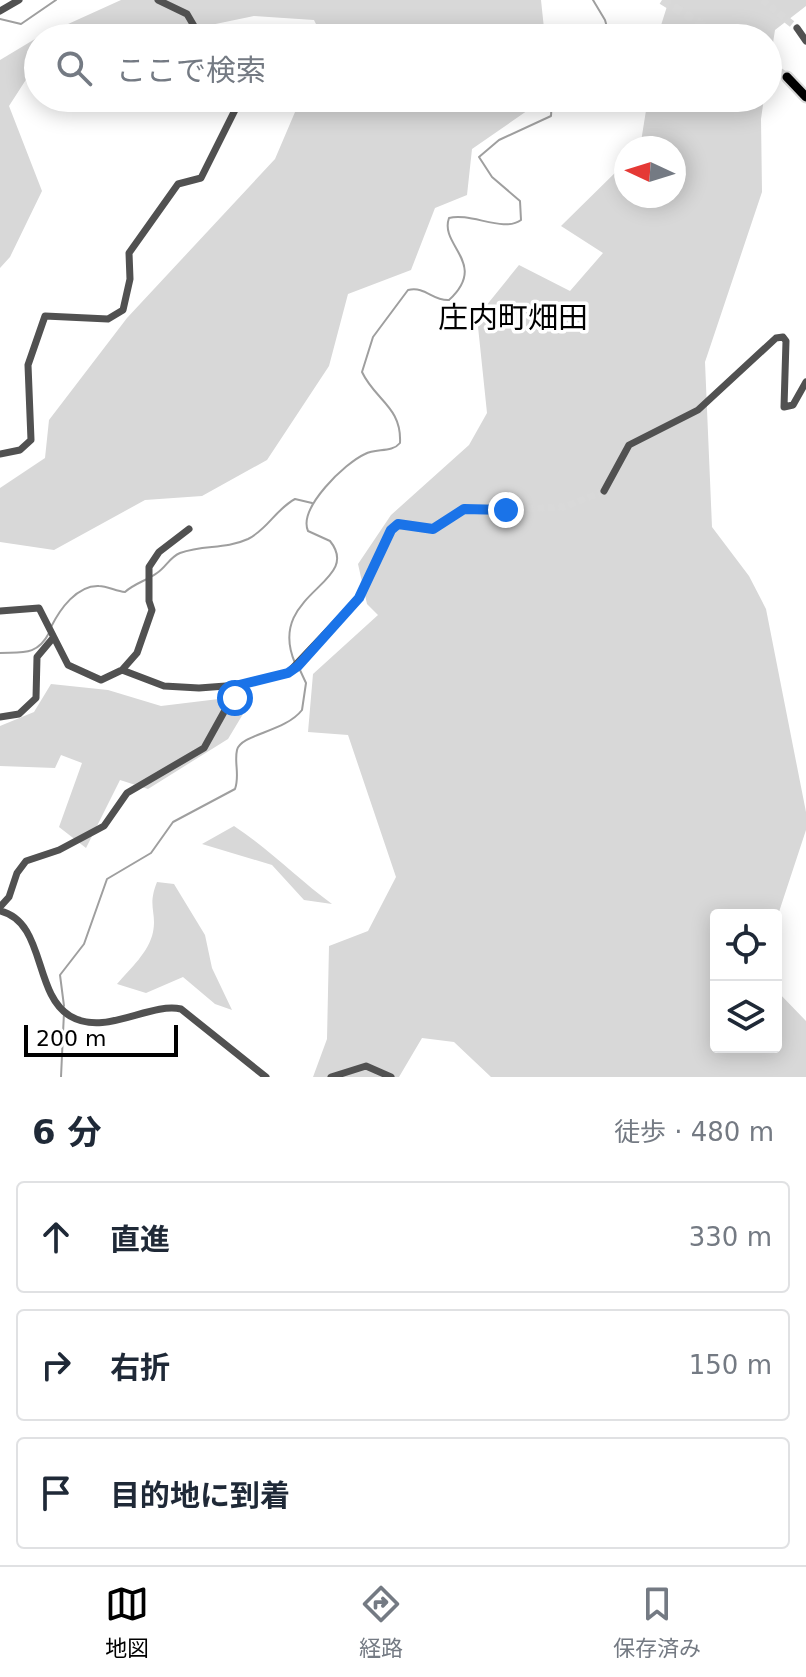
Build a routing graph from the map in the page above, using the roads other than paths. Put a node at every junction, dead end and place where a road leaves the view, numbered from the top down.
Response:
1 (19, 0) edge
2 (158, 0) edge
3 (0, 11) edge
4 (193, 24) edge
5 (797, 28) tunnel mouth
6 (806, 41) edge
7 (787, 77) tunnel mouth
8 (806, 97) edge
9 (234, 112) edge
10 (806, 382) edge
11 (0, 454) edge
12 (604, 491) tunnel mouth
13 (506, 510) tunnel mouth
14 (189, 529) dead end
15 (0, 611) edge
16 (53, 638) junction
17 (122, 670) junction
18 (239, 685) junction
19 (0, 717) edge
20 (0, 909) edge
21 (266, 1077) edge
22 (331, 1077) edge
23 (391, 1077) edge

1 - 3 street
2 - 4 street
5 - 6 street
7 - 8 main road
9 - 11 street
10 - 12 street
13 - 18 street
14 - 17 street
15 - 16 street
16 - 17 street
16 - 19 street
17 - 18 street
18 - 20 street
20 - 21 street
22 - 23 street

